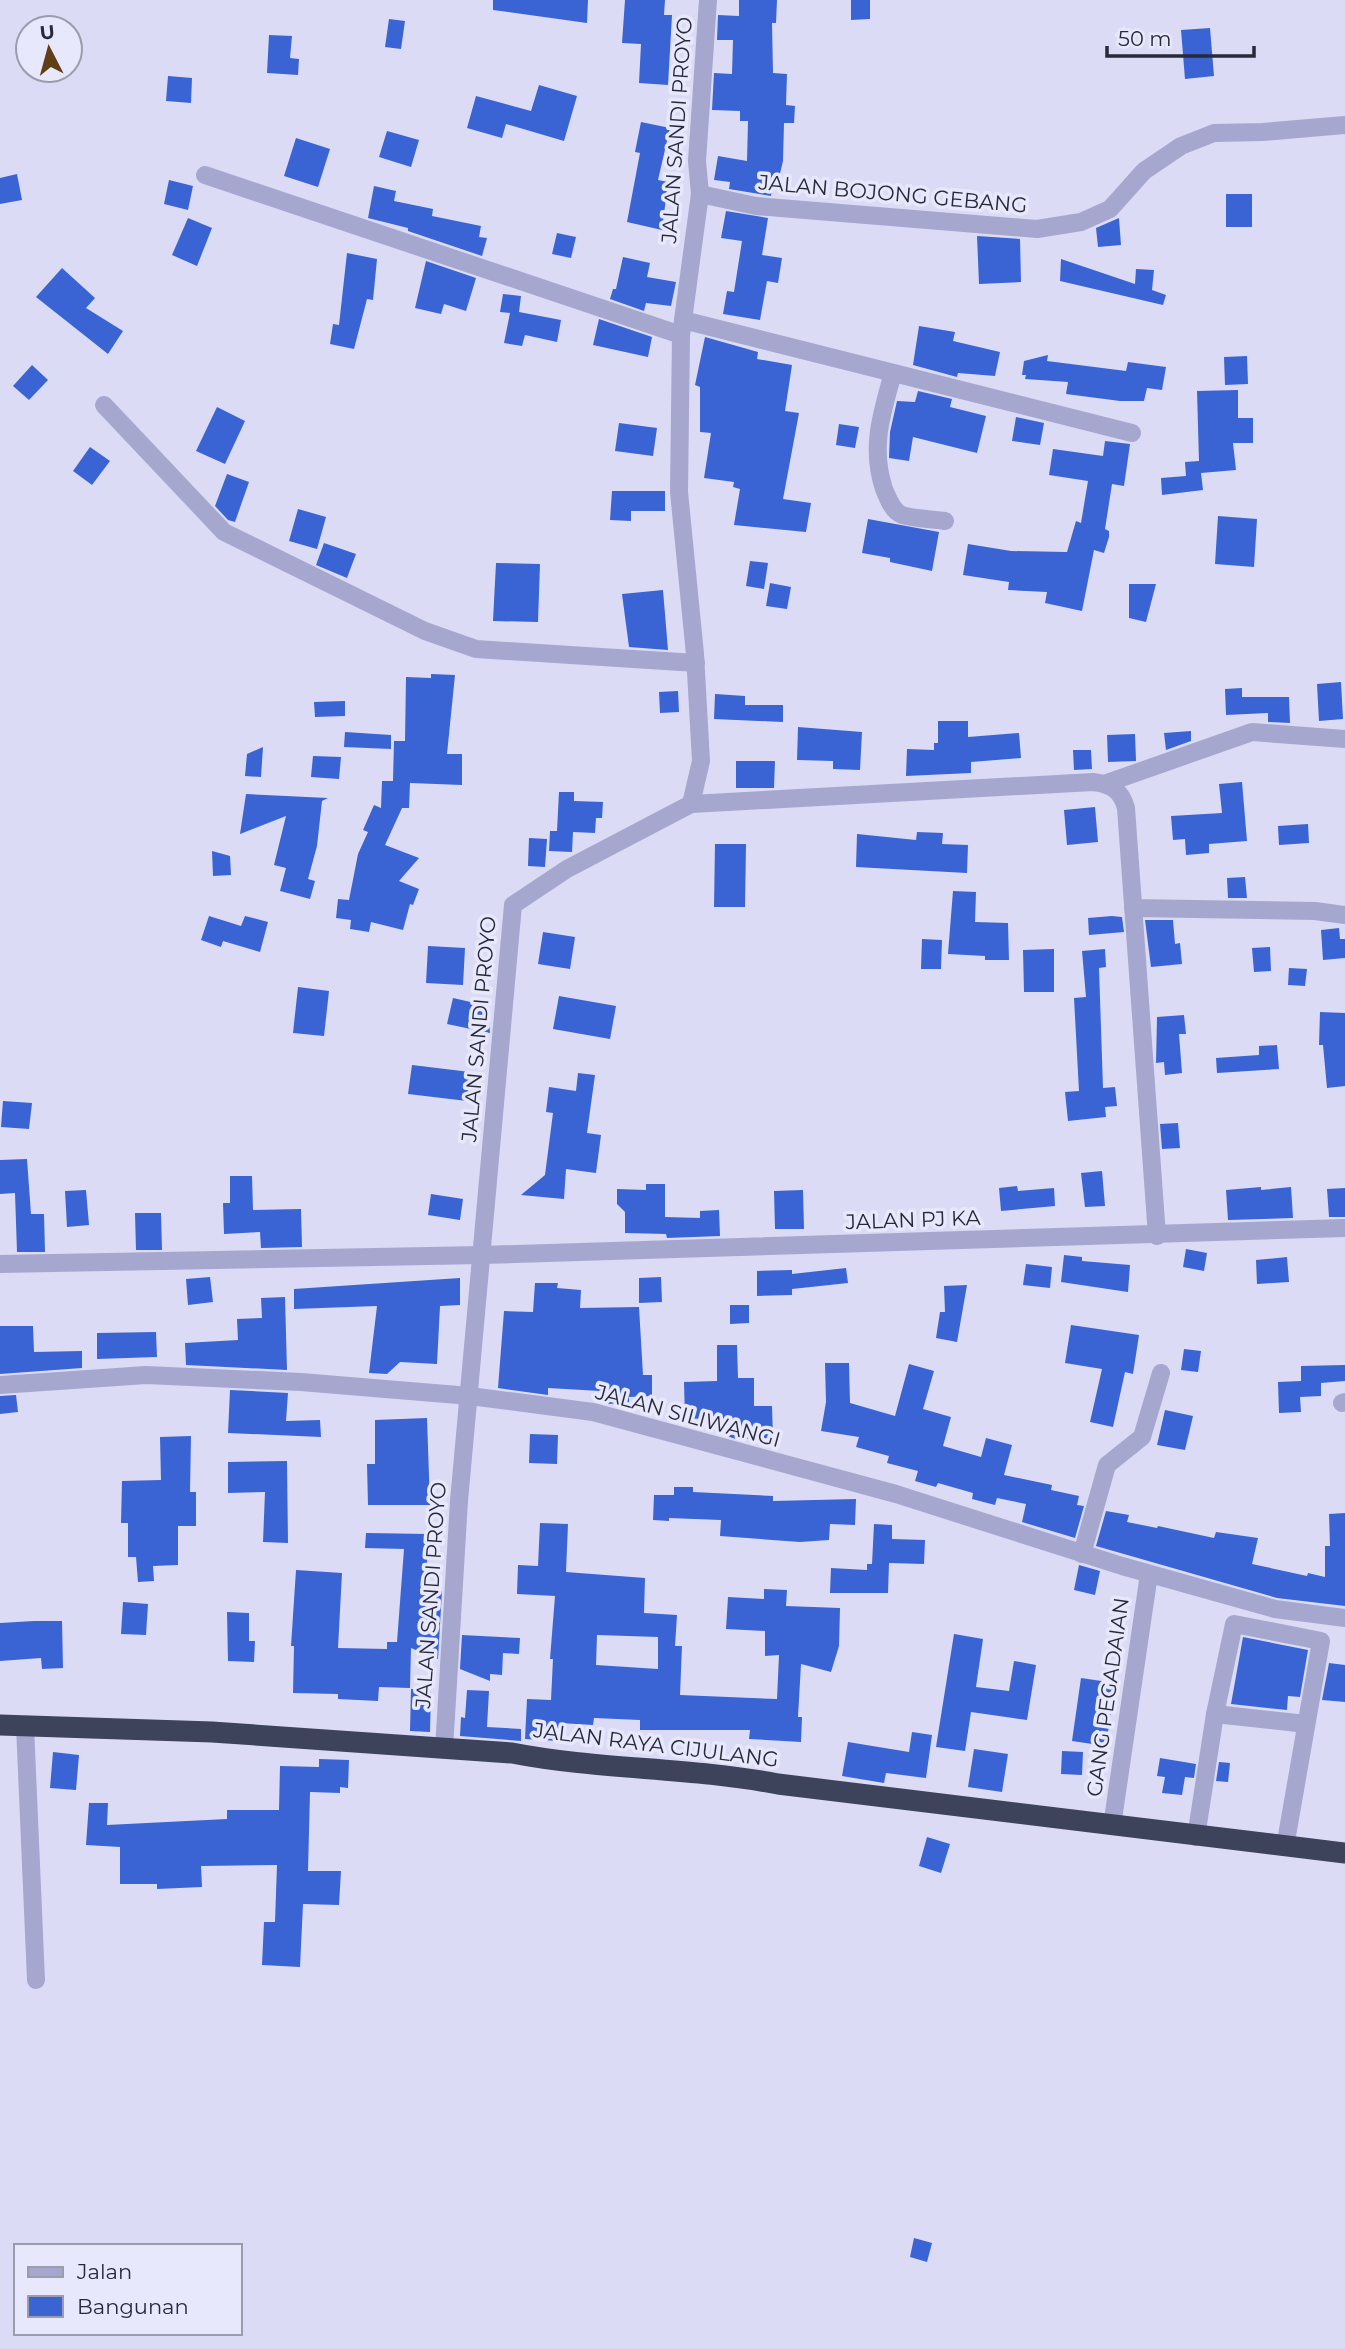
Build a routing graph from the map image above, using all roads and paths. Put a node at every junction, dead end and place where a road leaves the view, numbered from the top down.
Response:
1 (709, 0) edge
2 (1345, 125) edge
3 (205, 175) dead end
4 (700, 194) junction
5 (682, 328) junction
6 (893, 373) junction
7 (104, 405) dead end
8 (1132, 433) dead end
9 (945, 522) dead end
10 (696, 663) junction
11 (1345, 739) edge
12 (1107, 783) junction
13 (691, 804) junction
14 (1133, 908) junction
15 (1345, 915) edge
16 (1345, 1228) edge
17 (1157, 1236) junction
18 (482, 1255) junction
19 (0, 1265) edge
20 (1161, 1373) dead end
21 (0, 1385) edge
22 (470, 1396) junction
23 (1082, 1554) junction
24 (1149, 1574) junction
25 (1345, 1618) edge
26 (1215, 1714) junction
27 (1306, 1724) junction
28 (0, 1725) edge
29 (25, 1726) junction
30 (444, 1749) junction
31 (1112, 1826) junction
32 (1196, 1837) junction
33 (1285, 1847) junction
34 (1345, 1853) edge
35 (36, 1980) dead end

1 - 4 street, JALAN SANDI PROYO
2 - 4 street, JALAN BOJONG GEBANG
3 - 5 street
4 - 5 street, JALAN SANDI PROYO
5 - 6 street
5 - 10 street, JALAN SANDI PROYO
6 - 8 street
6 - 9 street
7 - 10 street
10 - 13 street, JALAN SANDI PROYO
11 - 12 street
12 - 13 street
12 - 14 street
13 - 18 street, JALAN SANDI PROYO
14 - 15 street
14 - 17 street
16 - 17 street, JALAN PJ KA
17 - 18 street, JALAN PJ KA
18 - 19 street, JALAN PJ KA
18 - 22 street, JALAN SANDI PROYO
20 - 23 street
21 - 22 street, JALAN SILIWANGI
22 - 23 street, JALAN SILIWANGI
22 - 30 street, JALAN SANDI PROYO
23 - 24 street, JALAN SILIWANGI
24 - 25 street, JALAN SILIWANGI
24 - 31 street, GANG PEGADAIAN
26 - 27 street
26 - 27 street
26 - 32 street
27 - 33 street
28 - 29 highway, JALAN RAYA CIJULANG
29 - 30 highway, JALAN RAYA CIJULANG
29 - 35 street
30 - 31 highway, JALAN RAYA CIJULANG
31 - 32 highway, JALAN RAYA CIJULANG
32 - 33 highway, JALAN RAYA CIJULANG
33 - 34 highway, JALAN RAYA CIJULANG

